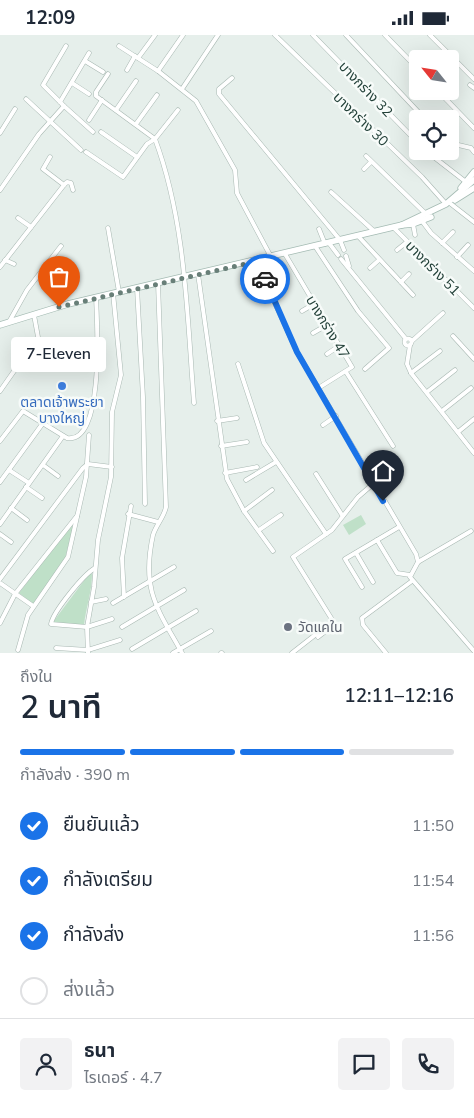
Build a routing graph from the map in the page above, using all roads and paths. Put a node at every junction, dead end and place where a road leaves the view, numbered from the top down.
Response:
1 (154, 35) edge
2 (183, 35) edge
3 (218, 35) edge
4 (275, 35) edge
5 (313, 35) edge
6 (346, 35) edge
7 (385, 35) edge
8 (430, 35) edge
9 (66, 46) dead end
10 (119, 46) dead end
11 (89, 53) dead end
12 (137, 57) junction
13 (409, 60) edge
14 (85, 61) junction
15 (127, 70) dead end
16 (158, 71) junction
17 (103, 72) dead end
18 (108, 74) dead end
19 (232, 78) dead end
20 (474, 79) edge
21 (136, 81) dead end
22 (72, 83) junction
23 (182, 89) junction
24 (90, 94) dead end
25 (157, 95) dead end
26 (26, 99) dead end
27 (102, 100) junction
28 (447, 100) edge
29 (60, 102) junction
30 (64, 106) junction
31 (15, 109) dead end
32 (116, 110) junction
33 (178, 110) dead end
34 (417, 110) edge
35 (89, 120) dead end
36 (50, 121) junction
37 (136, 124) junction
38 (474, 128) edge
39 (93, 132) dead end
40 (101, 132) dead end
41 (0, 133) edge
42 (409, 134) edge
43 (155, 139) junction
44 (459, 146) edge
45 (473, 150) edge
46 (366, 156) dead end
47 (50, 157) dead end
48 (137, 157) junction
49 (438, 160) edge
50 (372, 162) junction
51 (364, 169) dead end
52 (474, 172) edge
53 (474, 181) edge
54 (466, 182) junction
55 (64, 185) junction
56 (474, 189) edge
57 (0, 190) edge
58 (73, 190) dead end
59 (331, 192) dead end
60 (451, 202) junction
61 (427, 215) junction
62 (18, 217) dead end
63 (422, 221) junction
64 (474, 221) edge
65 (413, 224) junction
66 (402, 225) junction
67 (31, 227) junction
68 (108, 227) dead end
69 (393, 227) junction
70 (318, 229) dead end
71 (375, 232) junction
72 (453, 232) dead end
73 (415, 235) dead end
74 (358, 236) junction
75 (340, 241) junction
76 (407, 242) junction
77 (442, 243) junction
78 (327, 244) junction
79 (468, 245) dead end
80 (62, 246) dead end
81 (315, 247) junction
82 (344, 250) dead end
83 (397, 250) dead end
84 (285, 253) junction
85 (346, 256) dead end
86 (271, 257) junction
87 (457, 257) junction
88 (379, 260) junction
89 (3, 261) edge
90 (258, 261) junction
91 (14, 264) dead end
92 (349, 266) junction
93 (0, 267) edge
94 (370, 268) dead end
95 (473, 270) edge
96 (198, 273) junction
97 (409, 274) dead end
98 (184, 277) junction
99 (401, 282) junction
100 (158, 283) junction
101 (137, 288) junction
102 (116, 293) junction
103 (413, 295) dead end
104 (96, 297) junction
105 (314, 304) junction
106 (474, 308) edge
107 (302, 311) dead end
108 (443, 313) dead end
109 (34, 315) junction
110 (9, 323) junction
111 (0, 325) edge
112 (327, 325) junction
113 (313, 333) dead end
114 (453, 336) dead end
115 (411, 343) junction
116 (339, 345) junction
117 (440, 351) dead end
118 (327, 354) dead end
119 (474, 359) edge
120 (238, 364) dead end
121 (365, 369) dead end
122 (455, 370) dead end
123 (346, 372) junction
124 (411, 373) junction
125 (320, 387) junction
126 (471, 388) dead end
127 (0, 391) edge
128 (427, 392) junction
129 (194, 403) dead end
130 (442, 411) junction
131 (336, 416) junction
132 (237, 418) dead end
133 (474, 419) edge
134 (217, 421) junction
135 (43, 423) junction
136 (323, 425) dead end
137 (458, 431) junction
138 (89, 435) dead end
139 (63, 436) junction
140 (0, 441) edge
141 (247, 442) dead end
142 (221, 446) junction
143 (394, 446) dead end
144 (473, 450) edge
145 (389, 457) dead end
146 (276, 462) junction
147 (88, 464) junction
148 (43, 465) junction
149 (363, 466) junction
150 (112, 467) junction
151 (257, 467) dead end
152 (10, 469) junction
153 (225, 473) junction
154 (316, 474) dead end
155 (58, 476) dead end
156 (394, 476) dead end
157 (246, 480) dead end
158 (0, 483) edge
159 (28, 485) junction
160 (374, 486) junction
161 (272, 490) dead end
162 (42, 498) dead end
163 (145, 505) dead end
164 (131, 506) dead end
165 (11, 508) junction
166 (244, 511) junction
167 (128, 515) junction
168 (281, 515) dead end
169 (342, 515) junction
170 (77, 516) junction
171 (27, 520) dead end
172 (158, 522) junction
173 (0, 523) edge
174 (399, 527) junction
175 (259, 531) junction
176 (471, 531) dead end
177 (0, 534) edge
178 (326, 534) junction
179 (377, 540) junction
180 (11, 542) dead end
181 (273, 551) dead end
182 (356, 553) junction
183 (418, 562) junction
184 (174, 567) dead end
185 (94, 568) junction
186 (410, 575) junction
187 (0, 579) edge
188 (412, 581) junction
189 (150, 582) junction
190 (373, 582) dead end
191 (0, 583) edge
192 (362, 587) dead end
193 (184, 590) dead end
194 (15, 594) junction
195 (124, 597) junction
196 (106, 599) dead end
197 (91, 602) junction
198 (113, 603) dead end
199 (33, 606) junction
200 (155, 607) junction
201 (196, 611) dead end
202 (112, 619) dead end
203 (334, 621) junction
204 (0, 623) edge
205 (87, 627) junction
206 (122, 627) dead end
207 (167, 628) junction
208 (211, 631) dead end
209 (318, 637) dead end
210 (120, 640) dead end
211 (56, 648) dead end
212 (132, 649) dead end
213 (18, 650) dead end
214 (88, 651) edge
215 (181, 651) edge
216 (474, 651) edge
217 (173, 653) edge
218 (292, 653) edge
219 (386, 653) edge

1 - 12 street
2 - 16 street
3 - 23 street
4 - 60 street, บางกร่าง 30
5 - 42 street, บางกร่าง 32
6 - 34 street
7 - 13 street
8 - 20 street
9 - 29 street
10 - 12 street
11 - 14 street
12 - 15 street
12 - 16 street
14 - 17 street
14 - 22 street
16 - 23 street
18 - 27 street
19 - 75 street
21 - 32 street
22 - 24 street
22 - 29 street
23 - 86 street
25 - 37 street
26 - 36 street
27 - 32 street
27 - 35 street
28 - 38 street
29 - 30 street
30 - 36 street
30 - 39 street
31 - 41 street
32 - 37 street
33 - 43 street
36 - 48 street
36 - 57 street
37 - 43 street
40 - 48 street
43 - 48 street
43 - 98 street
44 - 45 street
46 - 50 street
47 - 55 street
49 - 54 street
50 - 51 street
50 - 61 street
52 - 54 main road
53 - 60 main road
54 - 60 main road
55 - 58 street
55 - 67 street
56 - 60 main road
59 - 71 street
60 - 61 main road
60 - 63 main road
60 - 64 street, บางกร่าง 30
61 - 66 main road
62 - 67 street
63 - 65 main road
63 - 77 street
65 - 66 main road
65 - 73 street
66 - 69 main road
67 - 89 street
68 - 102 street
69 - 71 main road
69 - 76 street, บางกร่าง 51
70 - 78 street
71 - 74 main road
72 - 77 street
74 - 75 main road
74 - 88 street
75 - 78 main road
75 - 82 street
76 - 83 street
76 - 106 street, บางกร่าง 51
77 - 87 street
78 - 81 main road
78 - 92 street
79 - 87 street
80 - 110 street
81 - 84 main road
81 - 121 street
84 - 86 main road
84 - 105 street, บางกร่าง 47
85 - 92 street
86 - 90 main road
87 - 95 street
88 - 94 street
88 - 99 street
89 - 91 street
89 - 93 street
90 - 96 main road
90 - 125 street
92 - 115 street
96 - 98 main road
96 - 134 street
97 - 99 street
98 - 100 main road
98 - 129 street
99 - 103 street
100 - 101 main road
100 - 172 street
101 - 102 main road
101 - 163 street
102 - 104 main road
102 - 150 street
104 - 109 main road
104 - 139 street
105 - 107 street
105 - 112 street, บางกร่าง 47
108 - 115 street
109 - 110 main road
109 - 127 street
110 - 111 main road
112 - 113 street
112 - 116 street, บางกร่าง 47
114 - 119 street
115 - 124 street
116 - 118 street
116 - 123 street, บางกร่าง 47
117 - 124 street
120 - 146 street
122 - 128 street
123 - 125 street, บางกร่าง 47
123 - 143 street
124 - 128 street
125 - 131 street
126 - 130 street
128 - 130 street
130 - 137 street
131 - 136 street
131 - 149 street
132 - 134 street
133 - 137 street
134 - 142 street
135 - 139 street
135 - 140 street
135 - 152 street
137 - 144 street
138 - 147 street
139 - 148 street
141 - 142 street
142 - 153 street
145 - 149 street
146 - 157 street
146 - 178 street
147 - 150 street
147 - 170 street
147 - 187 street
148 - 155 street
148 - 159 street
149 - 160 street
150 - 185 street
151 - 153 street
152 - 158 street
152 - 159 street
153 - 166 street
154 - 169 street
156 - 160 street
159 - 162 street
159 - 165 street
160 - 169 street
160 - 174 street
161 - 166 street
164 - 167 street
165 - 171 street
165 - 173 street
166 - 175 street
167 - 172 street
167 - 195 street
168 - 175 street
169 - 178 street
170 - 194 street
170 - 199 street
172 - 189 street
174 - 179 street
174 - 183 street
175 - 181 street
176 - 183 street
177 - 180 street
178 - 203 street
179 - 182 street
179 - 186 street
182 - 190 street
182 - 192 street
183 - 186 street
184 - 189 street
185 - 197 street
185 - 205 street
186 - 188 street
188 - 216 street
188 - 219 street
189 - 195 street
189 - 200 street
191 - 194 street
193 - 200 street
194 - 199 street
194 - 204 street
195 - 198 street
196 - 197 street
197 - 205 street
199 - 213 street
200 - 206 street
200 - 207 street
201 - 207 street
202 - 205 street
203 - 209 street
203 - 218 street
205 - 214 street
207 - 212 street
207 - 215 street
208 - 215 street
210 - 214 street
211 - 214 street
215 - 217 street

